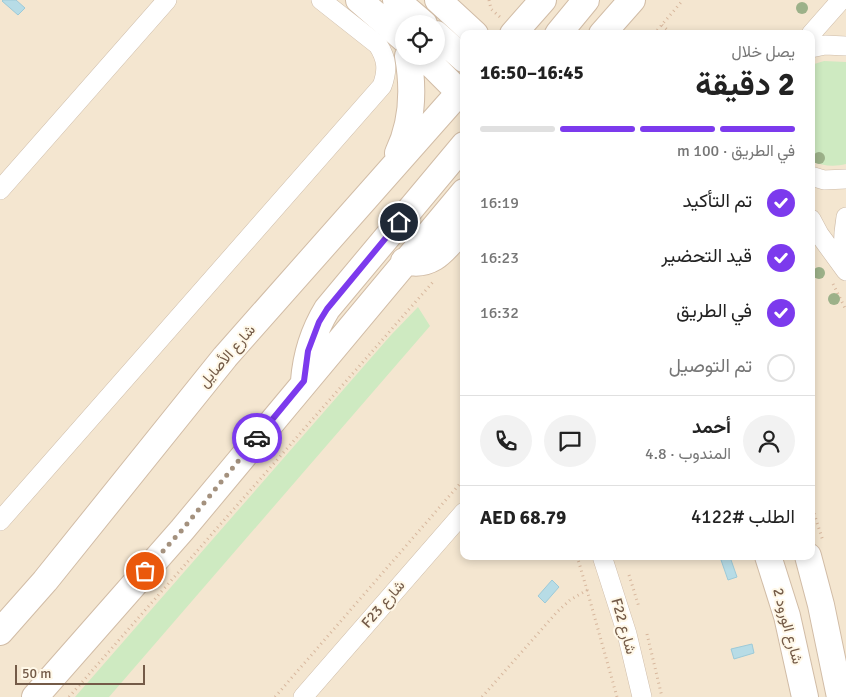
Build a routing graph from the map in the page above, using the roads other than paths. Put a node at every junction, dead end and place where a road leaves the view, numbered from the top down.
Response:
1 (167, 0) edge
2 (321, 0) edge
3 (358, 0) edge
4 (396, 0) edge
5 (438, 0) edge
6 (542, 0) edge
7 (586, 0) edge
8 (841, 0) edge
9 (630, 2) edge
10 (414, 15) edge
11 (471, 30) edge
12 (516, 30) edge
13 (561, 30) edge
14 (606, 30) edge
15 (620, 30) edge
16 (815, 30) edge
17 (395, 35) edge
18 (445, 42) edge
19 (846, 46) edge
20 (815, 47) edge
21 (460, 56) edge
22 (407, 65) edge
23 (433, 65) edge
24 (460, 90) edge
25 (460, 94) edge
26 (460, 150) edge
27 (392, 167) junction
28 (815, 177) edge
29 (846, 179) edge
30 (0, 190) edge
31 (460, 197) edge
32 (846, 217) edge
33 (815, 226) edge
34 (460, 232) edge
35 (404, 261) junction
36 (846, 271) edge
37 (304, 381) junction
38 (460, 517) edge
39 (0, 521) edge
40 (603, 560) edge
41 (769, 560) edge
42 (809, 560) edge
43 (0, 632) edge
44 (35, 697) edge
45 (303, 697) edge
46 (642, 697) edge
47 (805, 697) edge
48 (840, 697) edge

1 - 30 street
2 - 39 street
3 - 17 main road
4 - 10 main road
5 - 11 main road
6 - 12 main road
7 - 13 main road
8 - 16 street
9 - 14 main road
9 - 15 main road
18 - 21 main road
19 - 20 street
22 - 27 main road
23 - 24 main road
25 - 27 main road, شارع الأصايل
26 - 37 main road
27 - 43 main road, شارع الأصايل
28 - 29 street
31 - 35 main road
32 - 36 street
33 - 36 street
34 - 35 main road
35 - 37 main road
37 - 44 main road
38 - 45 street, F23 شارع
40 - 46 street, F22 شارع
41 - 47 main road, شارع الورود 2
42 - 48 main road

